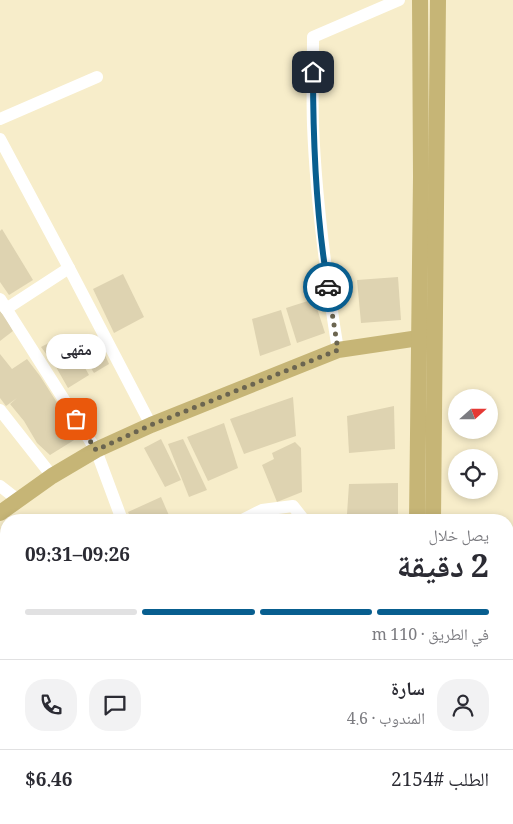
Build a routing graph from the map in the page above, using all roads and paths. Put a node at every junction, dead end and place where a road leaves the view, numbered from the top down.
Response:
1 (399, 0) edge
2 (420, 0) edge
3 (438, 0) edge
4 (97, 77) dead end
5 (0, 119) edge
6 (0, 139) edge
7 (69, 268) junction
8 (3, 304) edge
9 (427, 339) junction
10 (338, 350) junction
11 (0, 410) edge
12 (151, 425) junction
13 (96, 450) junction
14 (52, 476) junction
15 (0, 486) edge
16 (18, 500) junction
17 (0, 513) edge
18 (120, 514) edge
19 (254, 514) edge
20 (299, 514) edge
21 (417, 514) edge
22 (433, 514) edge

1 - 10 street
2 - 9 main road
3 - 9 main road
4 - 5 street
6 - 7 street
7 - 8 street
7 - 12 street
8 - 13 street
9 - 10 main road
9 - 21 main road
9 - 22 main road
10 - 12 main road
11 - 14 street
12 - 13 main road
13 - 14 main road
13 - 18 street
14 - 16 main road
15 - 16 street
16 - 17 main road
19 - 20 street

